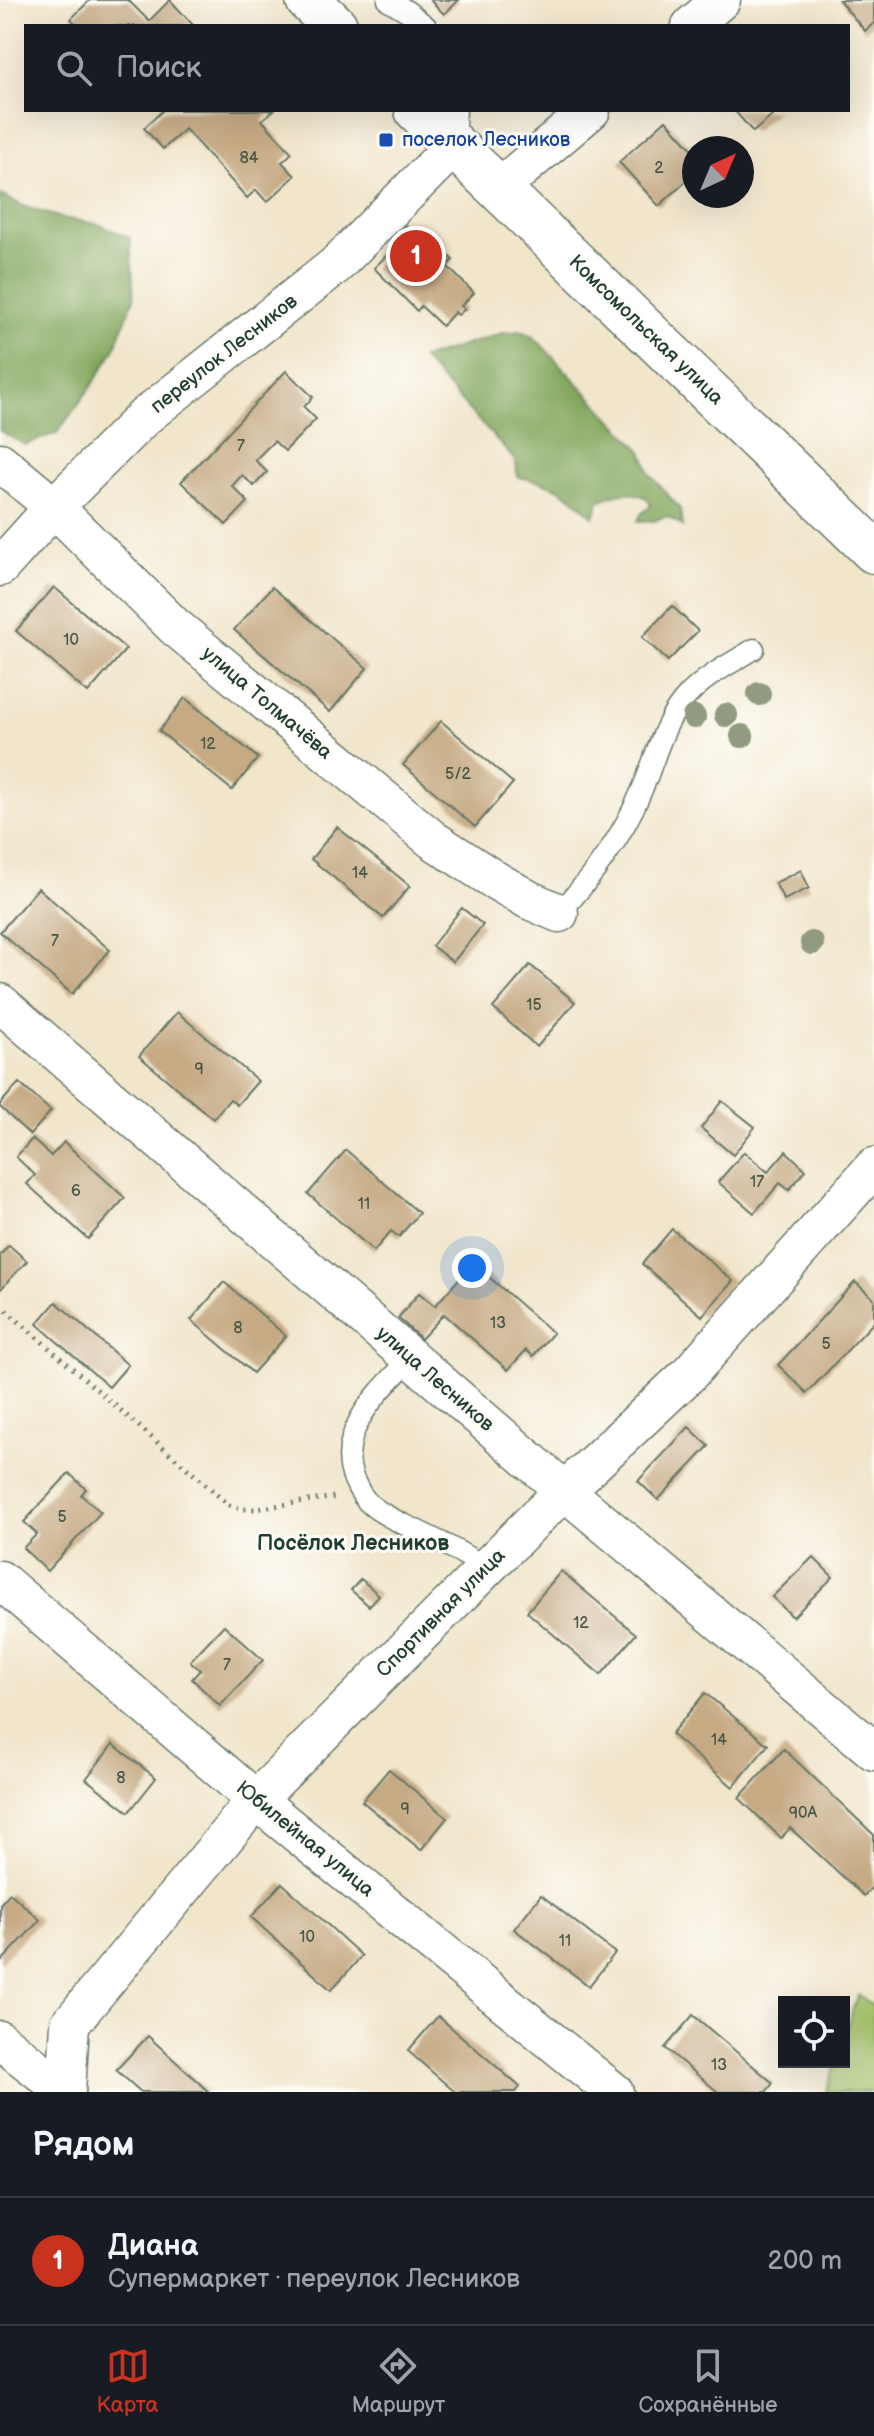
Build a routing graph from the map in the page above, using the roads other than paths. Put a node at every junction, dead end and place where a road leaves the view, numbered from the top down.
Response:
1 (388, 0) edge
2 (721, 0) edge
3 (423, 24) edge
4 (693, 24) edge
5 (421, 112) edge
6 (589, 112) edge
7 (455, 128) edge
8 (499, 188) junction
9 (0, 462) edge
10 (54, 507) junction
11 (874, 551) edge
12 (0, 567) edge
13 (754, 649) dead end
14 (559, 913) joint
15 (0, 1003) edge
16 (874, 1167) edge
17 (411, 1358) junction
18 (565, 1491) junction
19 (486, 1568) junction
20 (0, 1580) edge
21 (874, 1751) edge
22 (256, 1800) junction
23 (0, 2040) edge
24 (66, 2092) edge
25 (614, 2092) edge

1 - 3 lane
2 - 4 street
5 - 7 main road, Комсомольская улица
6 - 8 street
7 - 8 main road, Комсомольская улица
7 - 10 street, переулок Лесников
8 - 11 main road, Комсомольская улица
9 - 10 street, улица Толмачёва
10 - 12 street, переулок Лесников
10 - 14 street, улица Толмачёва
13 - 14 lane
15 - 17 street, улица Лесников
16 - 18 street, Спортивная улица
17 - 18 street, улица Лесников
17 - 19 lane
18 - 19 street, Спортивная улица
18 - 21 street, улица Лесников
19 - 22 street, Спортивная улица
20 - 22 street, Юбилейная улица
22 - 24 street, Спортивная улица
22 - 25 street, Юбилейная улица
23 - 24 street

